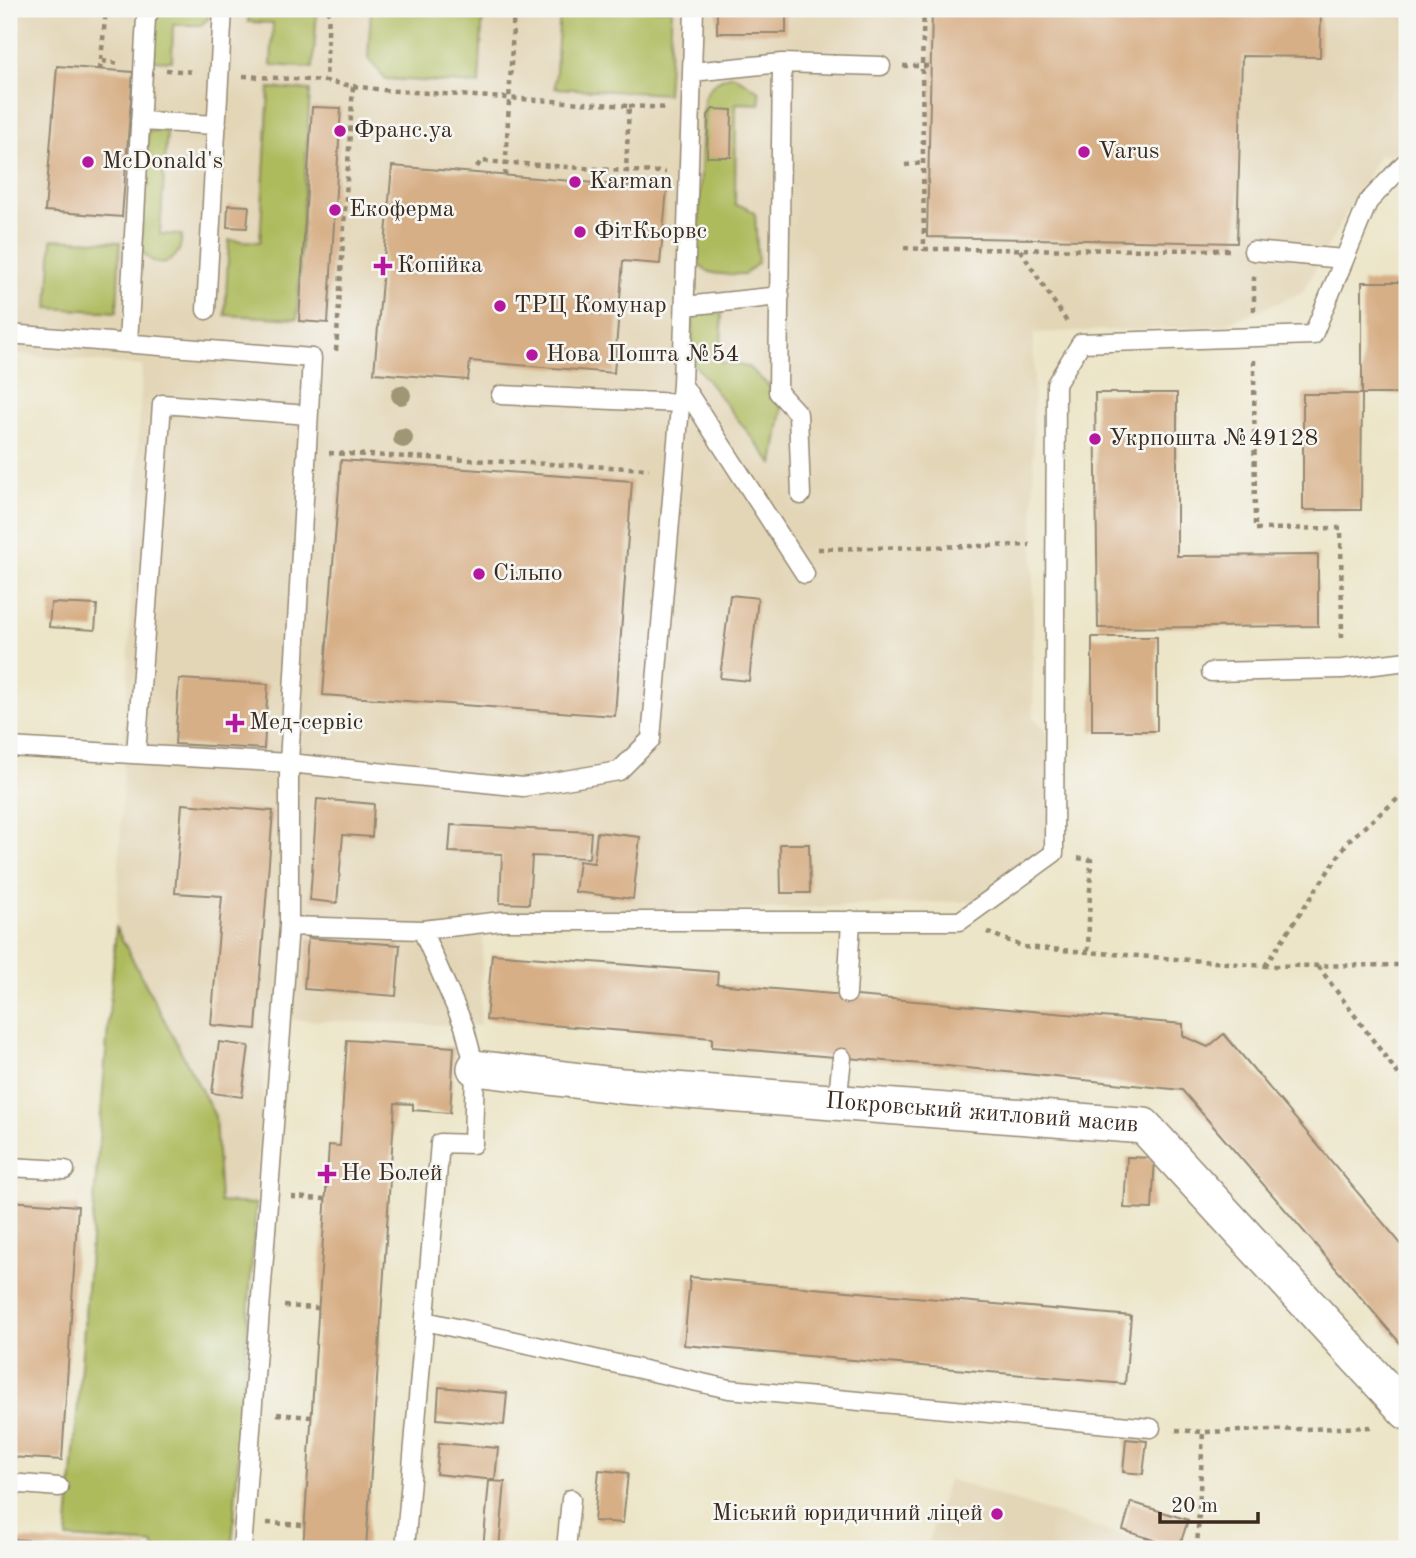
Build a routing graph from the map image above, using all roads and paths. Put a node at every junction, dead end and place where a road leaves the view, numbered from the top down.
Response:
1 (106, 9) edge
2 (151, 9) edge
3 (223, 9) edge
4 (329, 9) edge
5 (514, 9) edge
6 (694, 9) edge
7 (925, 9) edge
8 (782, 63) junction
9 (881, 66) dead end
10 (100, 69) dead end
11 (692, 72) junction
12 (353, 86) junction
13 (508, 98) junction
14 (629, 106) junction
15 (691, 110) junction
16 (141, 121) junction
17 (217, 125) junction
18 (506, 163) junction
19 (923, 163) junction
20 (1407, 164) edge
21 (905, 165) dead end
22 (477, 167) dead end
23 (626, 171) junction
24 (690, 173) junction
25 (505, 176) dead end
26 (904, 248) dead end
27 (924, 249) junction
28 (1019, 250) junction
29 (1254, 251) junction
30 (1344, 260) junction
31 (780, 296) junction
32 (685, 306) junction
33 (206, 310) dead end
34 (9, 334) edge
35 (1254, 337) junction
36 (128, 343) junction
37 (1080, 343) junction
38 (312, 358) junction
39 (682, 384) junction
40 (501, 396) dead end
41 (680, 403) junction
42 (308, 415) junction
43 (307, 452) junction
44 (674, 470) junction
45 (801, 495) dead end
46 (1055, 544) junction
47 (807, 549) dead end
48 (806, 574) dead end
49 (1407, 661) edge
50 (1342, 669) junction
51 (1211, 672) dead end
52 (9, 747) edge
53 (136, 754) junction
54 (289, 763) junction
55 (1407, 791) edge
56 (1054, 853) junction
57 (851, 920) junction
58 (960, 921) junction
59 (289, 926) junction
60 (422, 930) junction
61 (1088, 951) junction
62 (1407, 965) edge
63 (1265, 966) junction
64 (1318, 966) junction
65 (847, 994) dead end
66 (842, 1058) dead end
67 (475, 1068) junction
68 (1407, 1086) edge
69 (837, 1104) junction
70 (9, 1167) edge
71 (65, 1170) dead end
72 (260, 1304) junction
73 (318, 1308) dead end
74 (425, 1321) junction
75 (252, 1413) junction
76 (311, 1417) dead end
77 (1394, 1419) edge
78 (1150, 1428) joint
79 (1203, 1432) junction
80 (9, 1483) edge
81 (59, 1487) dead end
82 (571, 1499) dead end
83 (244, 1522) junction
84 (304, 1525) dead end
85 (242, 1549) edge
86 (405, 1549) edge
87 (566, 1549) edge
88 (1197, 1549) edge

1 - 10 path
2 - 16 lane
3 - 17 lane
4 - 12 path
5 - 13 path
6 - 11 lane
7 - 19 path
8 - 9 lane
8 - 11 lane
8 - 31 lane
11 - 15 lane
12 - 13 path
12 - 38 path
13 - 14 path
13 - 18 path
14 - 15 path
14 - 23 path
15 - 24 lane
16 - 17 lane
16 - 36 lane
17 - 33 lane
18 - 22 path
18 - 23 path
18 - 25 path
19 - 21 path
19 - 27 path
20 - 30 lane
23 - 24 path
24 - 32 lane
26 - 27 path
27 - 28 path
28 - 29 path
28 - 37 path
29 - 30 lane
29 - 35 path
30 - 35 lane
31 - 32 lane
31 - 45 lane
32 - 39 lane
34 - 36 lane
35 - 37 lane
35 - 50 path
36 - 38 lane
37 - 46 lane
38 - 42 lane
39 - 41 lane
39 - 48 lane
40 - 41 lane
41 - 44 lane
42 - 43 lane
42 - 53 lane
43 - 44 path
43 - 54 lane
44 - 54 lane
46 - 47 path
46 - 56 lane
49 - 50 lane
50 - 51 lane
52 - 53 lane
53 - 54 lane
54 - 59 lane
55 - 63 path
56 - 58 lane
56 - 61 path
57 - 58 lane
57 - 60 lane
57 - 65 lane
58 - 61 path
59 - 60 lane
59 - 72 lane
60 - 67 lane
61 - 63 path
62 - 64 path
63 - 64 path
64 - 68 path
66 - 69 lane
67 - 69 street, Покровський житловий масив
67 - 74 lane
69 - 77 street, Покровський житловий масив
70 - 71 lane
72 - 73 path
72 - 75 lane
74 - 78 lane
74 - 86 lane
75 - 76 path
75 - 83 lane
77 - 79 path
78 - 79 path
79 - 88 path
80 - 81 lane
82 - 87 lane
83 - 84 path
83 - 85 lane

